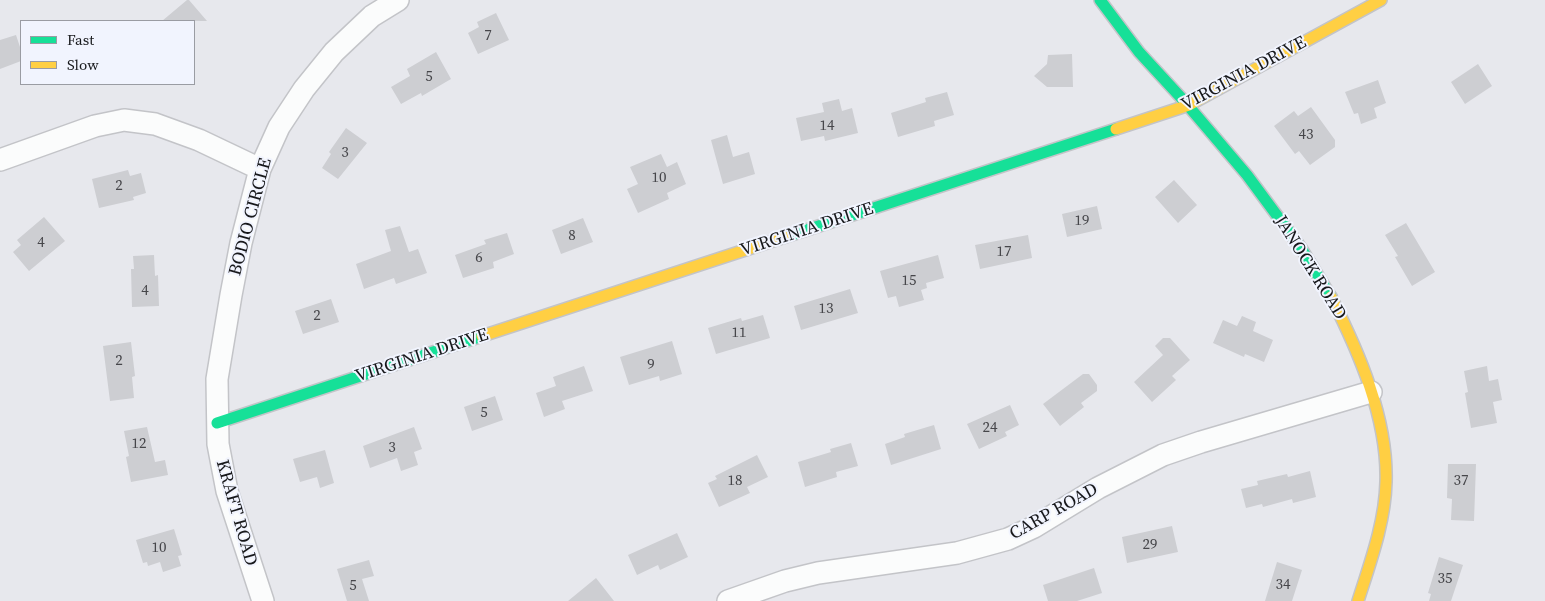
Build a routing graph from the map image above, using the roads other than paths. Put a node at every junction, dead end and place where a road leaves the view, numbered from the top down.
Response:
1 (398, 0) edge
2 (1100, 0) edge
3 (1381, 0) edge
4 (1189, 106) junction
5 (0, 160) edge
6 (260, 168) junction
7 (1371, 392) junction
8 (217, 423) junction
9 (263, 601) edge
10 (728, 601) edge
11 (1358, 601) edge

1 - 6 street, BODIO CIRCLE
2 - 4 street
3 - 4 street, VIRGINIA DRIVE
4 - 7 street, JANOCK ROAD
4 - 8 street, VIRGINIA DRIVE
5 - 6 street
6 - 8 street, BODIO CIRCLE
7 - 10 street, CARP ROAD
7 - 11 street, JANOCK ROAD
8 - 9 street, KRAFT ROAD

